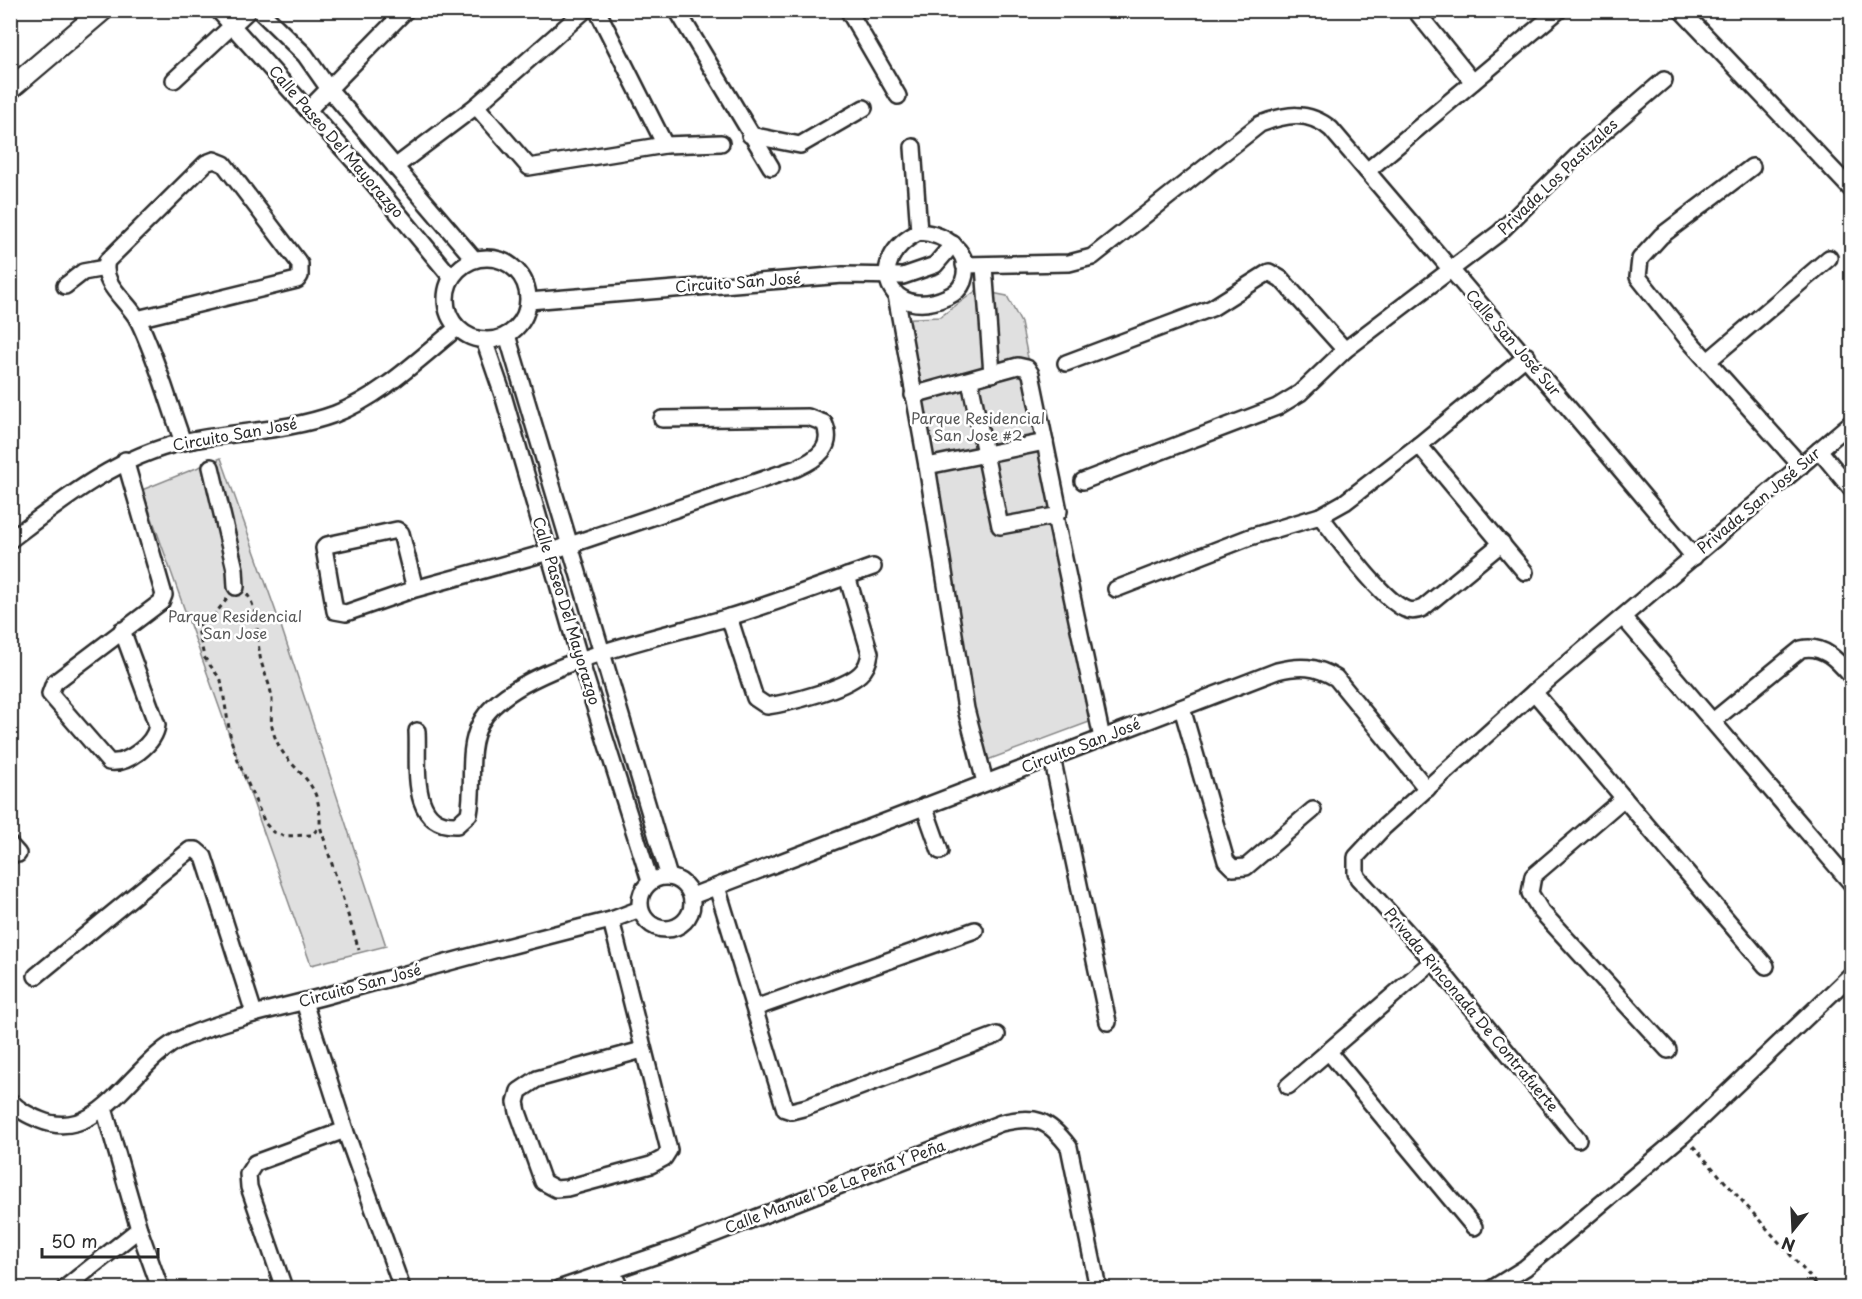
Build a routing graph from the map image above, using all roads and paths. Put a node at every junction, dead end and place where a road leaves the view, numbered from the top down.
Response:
1 (103, 10) edge
2 (218, 10) edge
3 (249, 10) edge
4 (259, 10) edge
5 (585, 10) edge
6 (597, 10) edge
7 (677, 10) edge
8 (848, 10) edge
9 (1415, 10) edge
10 (1559, 10) edge
11 (1681, 10) edge
12 (397, 13) edge
13 (233, 25) junction
14 (174, 80) dead end
15 (1664, 80) dead end
16 (1473, 82) junction
17 (10, 89) edge
18 (329, 89) junction
19 (898, 96) dead end
20 (476, 106) junction
21 (864, 108) dead end
22 (308, 110) junction
23 (750, 135) junction
24 (721, 143) dead end
25 (666, 145) junction
26 (914, 147) dead end
27 (395, 167) junction
28 (771, 167) dead end
29 (1752, 167) dead end
30 (1367, 171) junction
31 (1851, 190) edge
32 (920, 232) junction
33 (953, 244) junction
34 (1829, 258) dead end
35 (474, 259) junction
36 (964, 265) junction
37 (984, 266) junction
38 (105, 268) junction
39 (1448, 270) junction
40 (451, 277) junction
41 (888, 277) junction
42 (65, 286) dead end
43 (896, 295) junction
44 (529, 301) junction
45 (137, 319) junction
46 (457, 328) junction
47 (507, 335) junction
48 (484, 340) junction
49 (1346, 350) junction
50 (1527, 356) junction
51 (1708, 361) junction
52 (1066, 363) dead end
53 (992, 374) junction
54 (970, 381) junction
55 (913, 395) junction
56 (662, 419) dead end
57 (1851, 422) edge
58 (183, 442) junction
59 (1045, 442) junction
60 (1419, 446) junction
61 (1819, 450) junction
62 (985, 454) junction
63 (125, 460) junction
64 (927, 466) junction
65 (1802, 466) junction
66 (211, 467) dead end
67 (1083, 481) dead end
68 (1851, 490) edge
69 (1055, 516) junction
70 (1320, 516) junction
71 (10, 540) edge
72 (1502, 543) junction
73 (559, 548) junction
74 (1694, 557) junction
75 (873, 567) dead end
76 (1525, 572) dead end
77 (847, 576) junction
78 (236, 587) junction
79 (416, 589) junction
80 (1116, 589) dead end
81 (729, 617) junction
82 (1623, 617) junction
83 (122, 630) junction
84 (590, 657) junction
85 (1851, 677) edge
86 (1534, 692) junction
87 (1182, 708) junction
88 (1713, 721) junction
89 (417, 732) dead end
90 (1102, 738) junction
91 (1052, 756) junction
92 (985, 783) junction
93 (1427, 789) junction
94 (1624, 798) junction
95 (924, 806) junction
96 (1313, 810) dead end
97 (320, 826) junction
98 (940, 851) dead end
99 (669, 877) junction
100 (650, 881) junction
101 (1851, 883) edge
102 (717, 887) junction
103 (692, 896) junction
104 (640, 909) junction
105 (611, 920) junction
106 (975, 930) dead end
107 (359, 950) dead end
108 (1433, 961) junction
109 (1766, 966) dead end
110 (1851, 974) edge
111 (36, 975) dead end
112 (304, 1002) junction
113 (755, 1008) junction
114 (254, 1013) junction
115 (1108, 1022) dead end
116 (997, 1035) dead end
117 (642, 1050) junction
118 (1668, 1050) dead end
119 (1328, 1051) junction
120 (1287, 1086) dead end
121 (104, 1108) junction
122 (14, 1112) edge
123 (345, 1130) junction
124 (1683, 1135) junction
125 (1578, 1139) dead end
126 (1474, 1227) dead end
127 (139, 1229) junction
128 (612, 1271) junction
129 (65, 1288) edge
130 (160, 1288) edge
131 (284, 1288) edge
132 (402, 1288) edge
133 (561, 1288) edge
134 (620, 1288) edge
135 (1098, 1288) edge
136 (1493, 1288) edge
137 (1820, 1288) edge

1 - 17 main road
2 - 13 street, Calle Paseo Del Mayorazgo
3 - 13 street
4 - 18 street, Calle Paseo Del Mayorazgo
5 - 20 street
6 - 25 street
7 - 23 street
8 - 19 street
9 - 16 street
10 - 16 street
11 - 31 street
12 - 18 street
13 - 14 street
13 - 22 street, Calle Paseo Del Mayorazgo
15 - 39 street, Privada Los Pastizales
16 - 30 street
18 - 22 street
18 - 27 street, Calle Paseo Del Mayorazgo
20 - 25 street
20 - 27 street
21 - 23 street
22 - 40 street, Calle Paseo Del Mayorazgo
23 - 28 street
24 - 25 street
26 - 32 street
27 - 35 street, Calle Paseo Del Mayorazgo
29 - 51 street
30 - 37 street, Calle San José Sur
30 - 39 street, Calle San José Sur
32 - 33 street
32 - 41 street
33 - 36 street
33 - 41 street, Circuito San José
34 - 51 street
35 - 40 street
35 - 44 street
36 - 37 street, Calle San José Sur
36 - 43 street
37 - 53 street
38 - 42 street
38 - 45 street
38 - 45 street
39 - 49 street, Privada Los Pastizales
39 - 50 street, Calle San José Sur
40 - 46 street
41 - 43 street
41 - 44 street, Circuito San José
43 - 55 street
44 - 47 street
45 - 58 street
46 - 48 street
46 - 58 street, Circuito San José
47 - 48 street
47 - 73 street, Calle Paseo Del Mayorazgo
48 - 73 street, Calle Paseo Del Mayorazgo
49 - 52 street
49 - 67 street, Privada Los Pastizales
50 - 60 street
50 - 74 street, Calle San José Sur
51 - 65 street
53 - 54 street
53 - 59 street
54 - 55 street
54 - 62 street
55 - 64 street
56 - 73 street
57 - 61 street, Privada San José Sur
58 - 63 street, Circuito San José
59 - 62 street
59 - 69 street
60 - 70 street
60 - 72 street
61 - 65 street, Privada San José Sur
61 - 68 street
62 - 64 street
62 - 69 street
63 - 71 street, Circuito San José
63 - 83 street
64 - 92 street
65 - 74 street, Privada San José Sur
66 - 78 street
69 - 90 street
70 - 72 street
70 - 80 street
72 - 76 street
73 - 79 street
73 - 84 street, Calle Paseo Del Mayorazgo
73 - 84 street, Calle Paseo Del Mayorazgo
74 - 82 street
75 - 77 street
77 - 81 street
77 - 81 street
78 - 97 path
78 - 97 path
79 - 79 street
81 - 84 street
82 - 86 street
82 - 88 street
83 - 83 street
84 - 89 street
84 - 99 street, Calle Paseo Del Mayorazgo
84 - 100 street, Calle Paseo Del Mayorazgo
85 - 88 street
86 - 93 street
86 - 94 street
87 - 90 street, Circuito San José
87 - 93 street, Circuito San José
87 - 96 street
88 - 101 street
90 - 91 street, Circuito San José
91 - 92 street, Circuito San José
91 - 115 street
92 - 95 street, Circuito San José
93 - 108 street, Privada Rinconada De Contrafuerte
94 - 109 street
94 - 118 street
95 - 98 street
95 - 102 street, Circuito San José
97 - 107 path
99 - 100 street
99 - 103 street
100 - 104 street
102 - 103 street, Circuito San José
102 - 113 street
103 - 104 street
104 - 105 street, Circuito San José
105 - 112 street, Circuito San José
105 - 117 street
106 - 113 street
108 - 119 street
108 - 125 street, Privada Rinconada De Contrafuerte
110 - 124 street
111 - 114 street
112 - 114 street, Circuito San José
112 - 123 street
113 - 116 street
114 - 121 street, Circuito San José
117 - 117 street
119 - 120 street
119 - 126 street
121 - 122 street, Circuito San José
121 - 127 street
123 - 131 street
123 - 132 street
124 - 136 street
124 - 137 path
127 - 129 street
127 - 130 street
128 - 133 street, Calle Manuel De La Peña Y Peña
128 - 134 street
128 - 135 street, Calle Manuel De La Peña Y Peña

